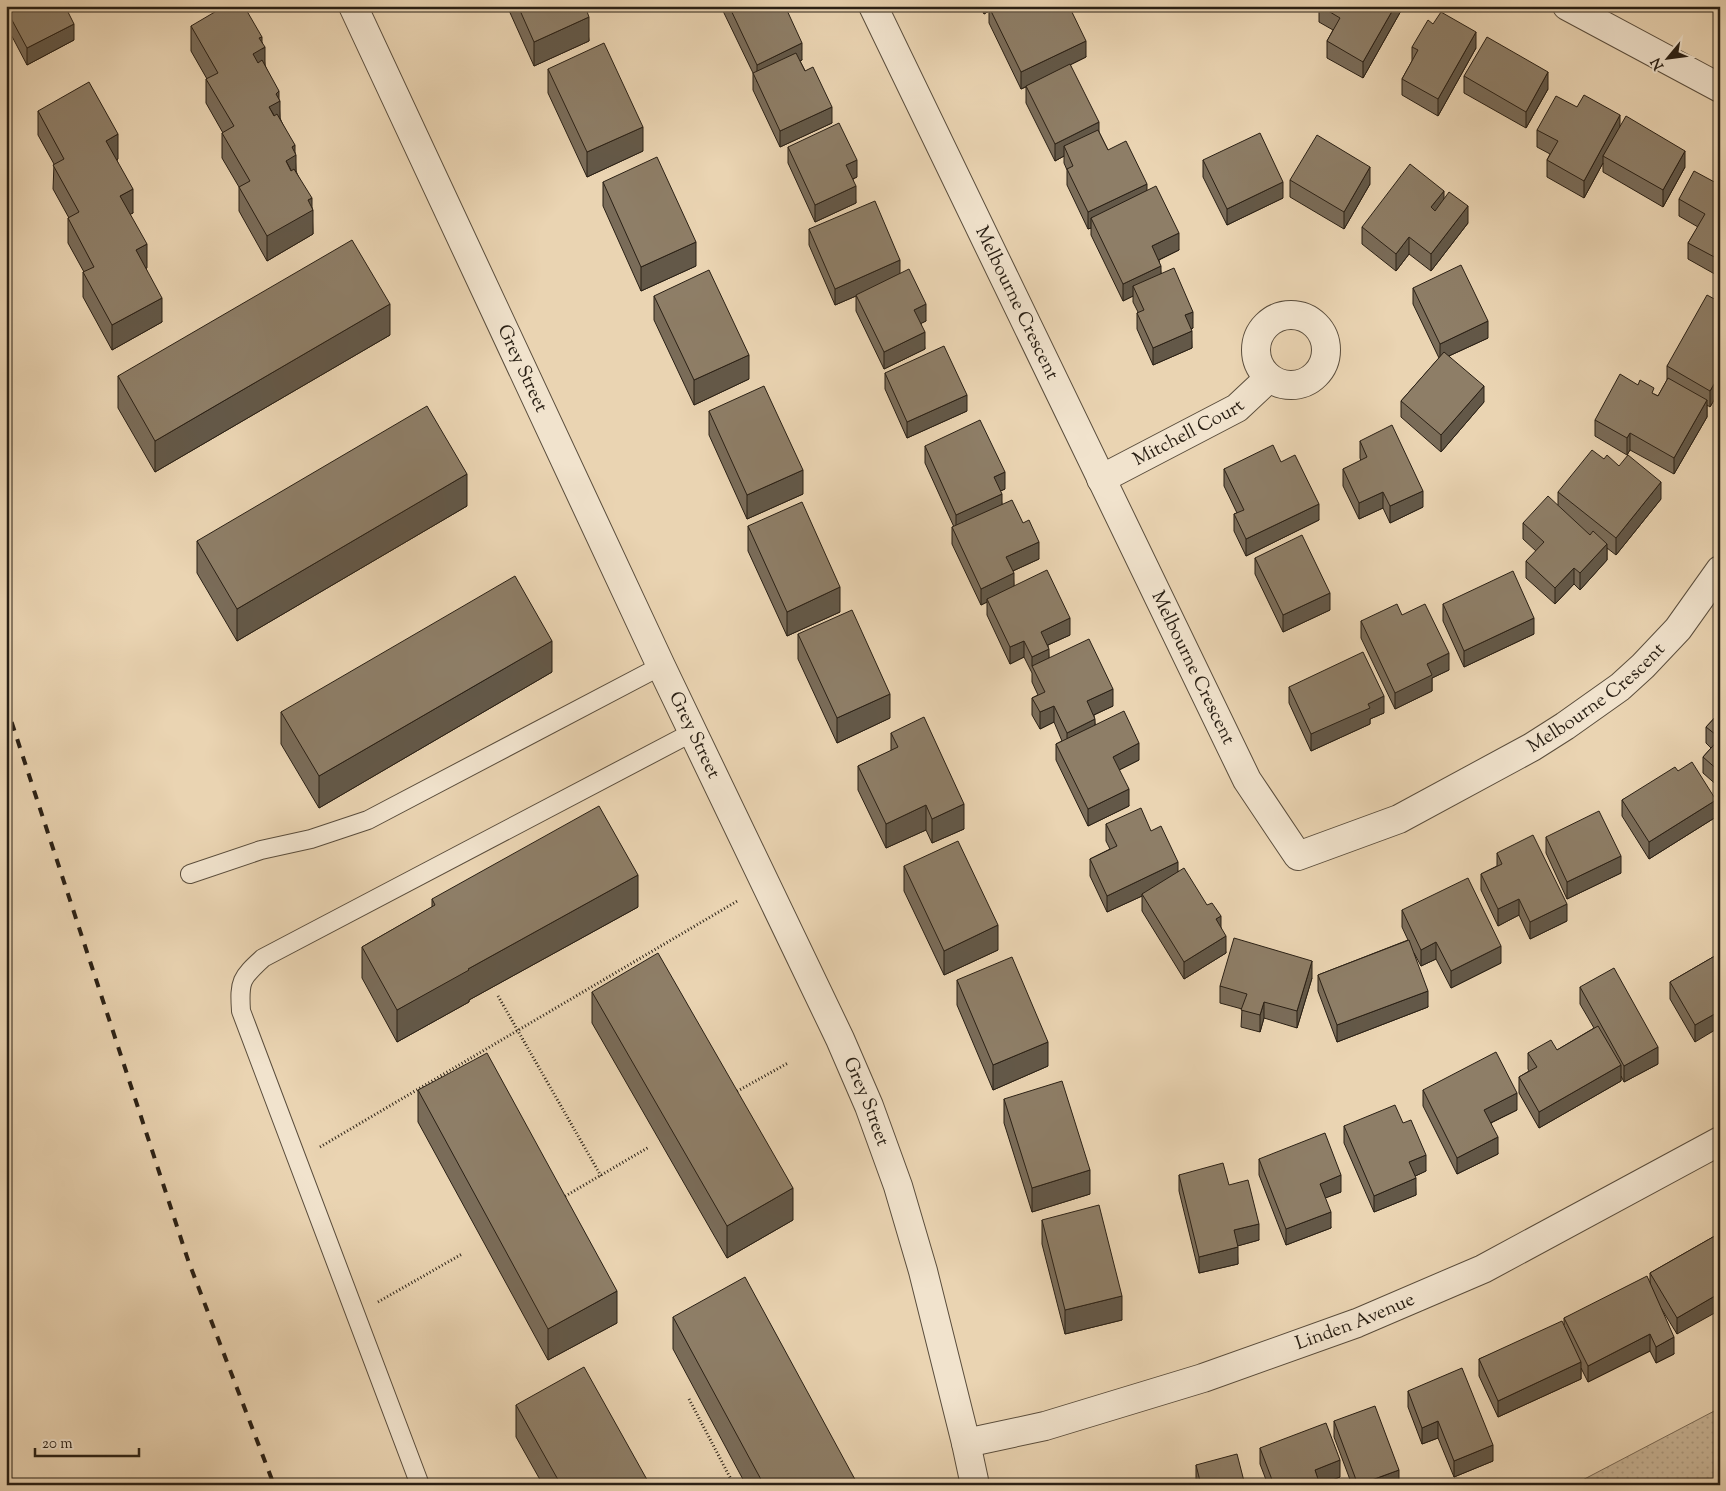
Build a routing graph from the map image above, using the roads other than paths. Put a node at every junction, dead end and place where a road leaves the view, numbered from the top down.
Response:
1 (353, 6) edge
2 (873, 6) edge
3 (1567, 6) edge
4 (1720, 88) edge
5 (1269, 378) dead end
6 (1102, 479) junction
7 (1720, 570) edge
8 (661, 666) junction
9 (693, 732) junction
10 (190, 874) dead end
11 (1720, 1141) edge
12 (966, 1443) junction
13 (420, 1485) edge
14 (975, 1485) edge

1 - 8 street, Grey Street
2 - 6 street, Melbourne Crescent
3 - 4 street
5 - 6 street, Mitchell Court
6 - 7 street, Melbourne Crescent
8 - 9 street, Grey Street
8 - 10 lane
9 - 12 street, Grey Street
9 - 13 lane
11 - 12 street, Linden Avenue
12 - 14 street, Grey Street

